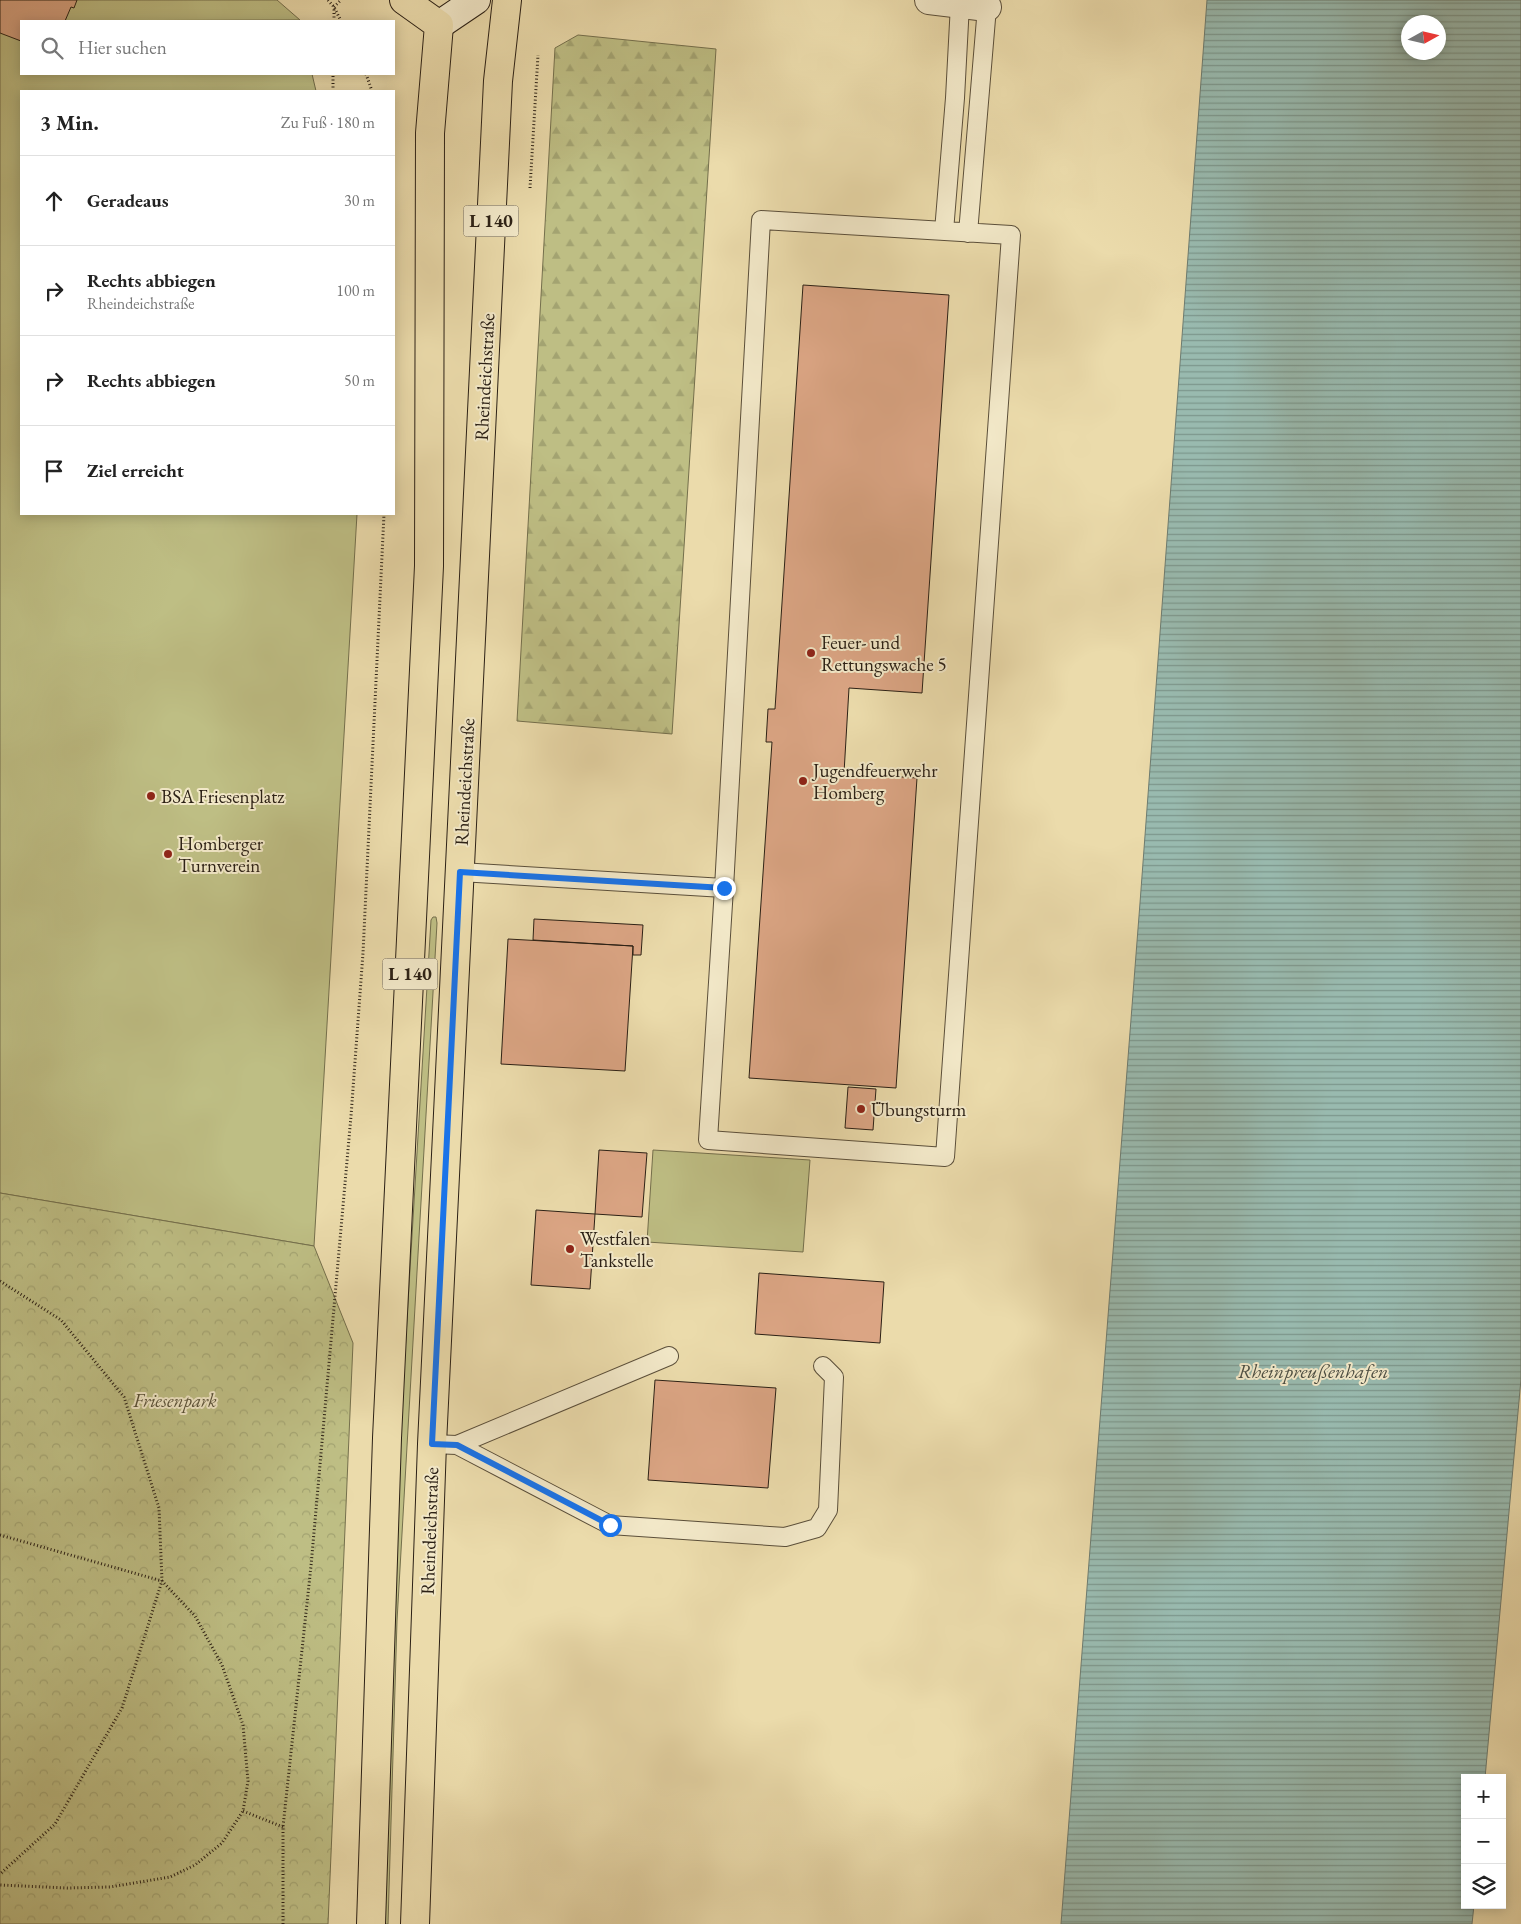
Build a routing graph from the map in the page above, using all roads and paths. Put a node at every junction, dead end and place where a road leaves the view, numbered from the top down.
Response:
1 (328, 0) edge
2 (341, 0) edge
3 (404, 0) edge
4 (476, 0) edge
5 (507, 0) edge
6 (929, 0) edge
7 (960, 4) junction
8 (334, 7) junction
9 (987, 7) joint
10 (442, 12) edge
11 (334, 20) edge
12 (340, 20) edge
13 (333, 75) edge
14 (366, 75) edge
15 (370, 75) edge
16 (368, 78) junction
17 (332, 90) edge
18 (372, 90) edge
19 (944, 231) junction
20 (968, 233) junction
21 (384, 515) edge
22 (460, 872) junction
23 (724, 888) junction
24 (0, 1281) edge
25 (669, 1356) dead end
26 (823, 1366) dead end
27 (444, 1444) junction
28 (0, 1535) edge
29 (162, 1581) junction
30 (244, 1811) junction
31 (283, 1827) junction
32 (0, 1874) edge
33 (0, 1885) edge
34 (283, 1924) edge
35 (371, 1924) edge
36 (415, 1924) edge

1 - 8 path
2 - 8 path
3 - 10 main road
4 - 10 street
5 - 22 main road, Rheindeichstraße / L 140
6 - 7 street
7 - 9 street
7 - 19 lane
8 - 11 path
8 - 12 path
9 - 20 lane
10 - 35 main road, L 140
13 - 17 path
14 - 16 path
15 - 16 path
16 - 18 path
19 - 20 lane
19 - 23 lane
20 - 23 lane
21 - 31 path
22 - 23 lane
22 - 27 main road, Rheindeichstraße / L 140
24 - 29 path
25 - 27 lane
26 - 27 lane
27 - 36 main road, Rheindeichstraße / L 140
28 - 29 path
29 - 30 path
29 - 32 path
30 - 31 path
30 - 33 path
31 - 34 path

